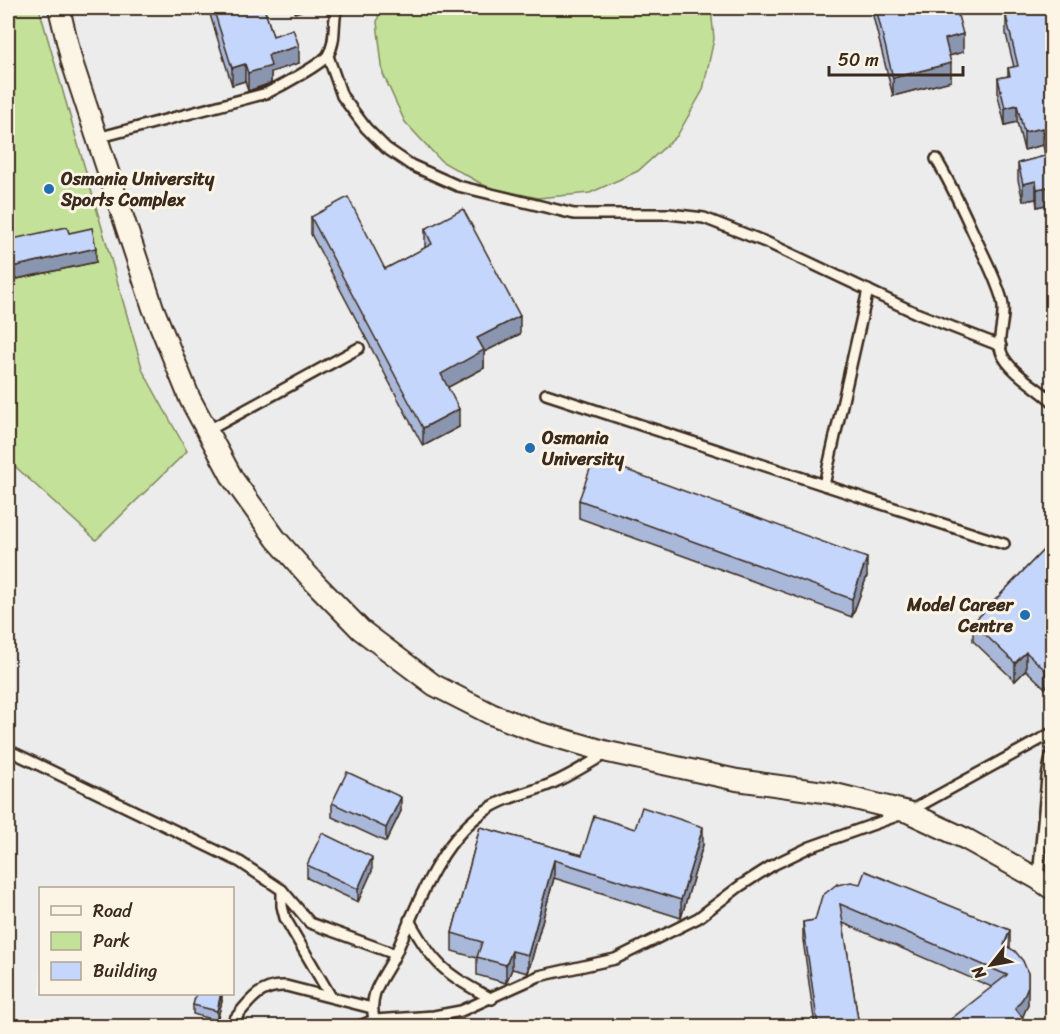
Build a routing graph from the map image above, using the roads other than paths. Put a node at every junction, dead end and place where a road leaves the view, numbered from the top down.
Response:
1 (59, 8) edge
2 (337, 8) edge
3 (328, 56) junction
4 (97, 138) junction
5 (936, 159) dead end
6 (868, 290) junction
7 (1000, 346) junction
8 (359, 348) dead end
9 (546, 394) dead end
10 (1053, 401) edge
11 (207, 431) junction
12 (824, 485) junction
13 (1004, 544) dead end
14 (1053, 733) edge
15 (8, 750) edge
16 (1053, 751) edge
17 (608, 752) junction
18 (908, 812) junction
19 (1045, 884) edge
20 (282, 890) junction
21 (408, 920) junction
22 (395, 954) junction
23 (331, 997) junction
24 (492, 999) junction
25 (372, 1008) junction
26 (374, 1020) junction
27 (229, 1026) edge
28 (360, 1026) edge

1 - 4 street
2 - 3 lane
3 - 4 lane
3 - 6 lane
4 - 11 street
5 - 7 lane
6 - 7 lane
6 - 12 lane
7 - 10 lane
8 - 11 lane
9 - 12 lane
11 - 17 street
12 - 13 lane
14 - 18 lane
15 - 20 lane
16 - 19 lane
17 - 18 street
17 - 21 lane
18 - 19 street
18 - 24 lane
20 - 22 lane
20 - 23 lane
21 - 22 lane
21 - 24 lane
22 - 25 lane
23 - 25 lane
23 - 27 lane
24 - 26 lane
25 - 26 lane
26 - 28 lane

